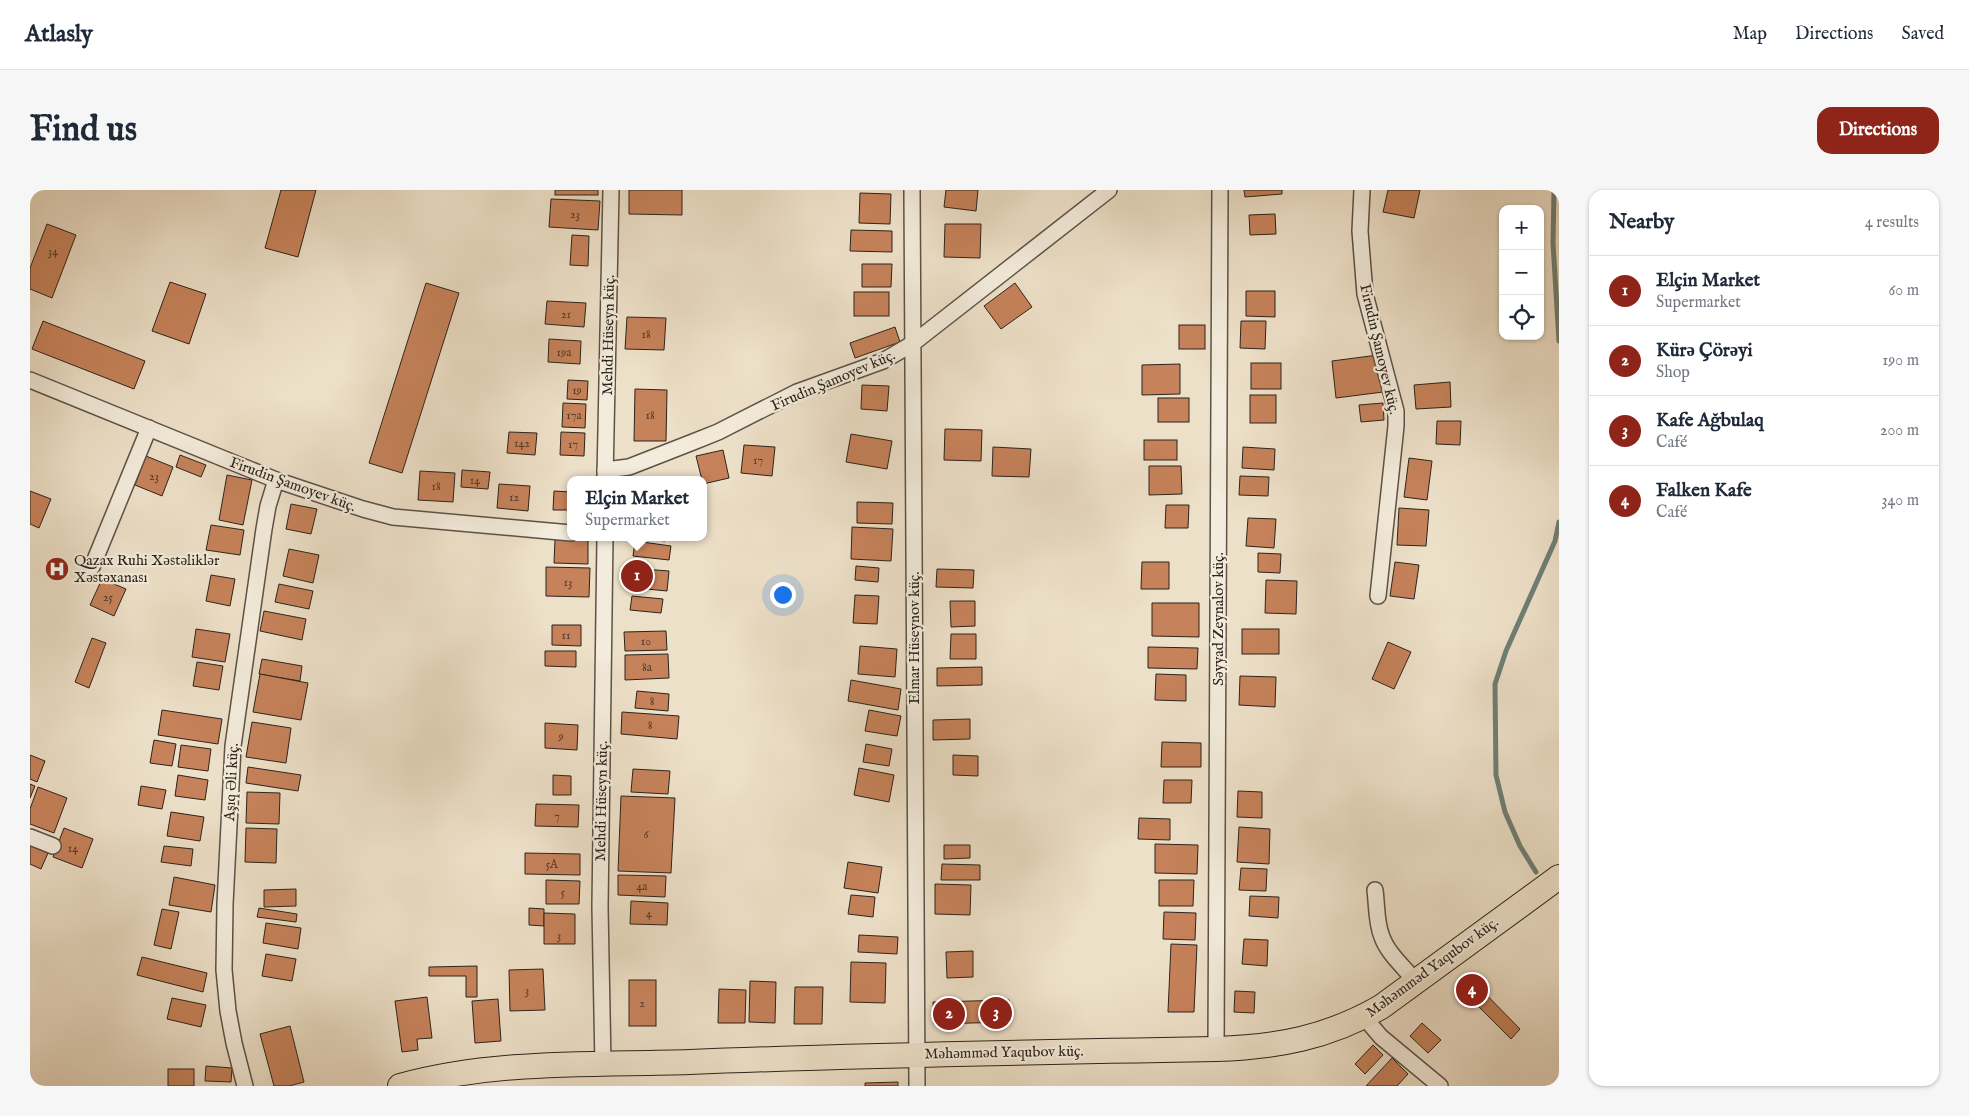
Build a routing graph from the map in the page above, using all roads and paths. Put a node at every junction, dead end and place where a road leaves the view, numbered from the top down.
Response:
1 (611, 190) edge
2 (912, 190) edge
3 (1109, 190) edge
4 (1220, 190) edge
5 (1362, 190) edge
6 (912, 344) junction
7 (30, 380) edge
8 (149, 428) junction
9 (605, 475) edge
10 (276, 480) junction
11 (567, 533) edge
12 (605, 541) edge
13 (92, 568) dead end
14 (1378, 596) dead end
15 (30, 837) edge
16 (53, 846) dead end
17 (1559, 877) edge
18 (1375, 890) dead end
19 (1416, 982) junction
20 (1364, 1017) junction
21 (1216, 1049) junction
22 (917, 1054) junction
23 (603, 1065) junction
24 (245, 1086) edge
25 (400, 1086) edge
26 (917, 1086) edge
27 (1440, 1086) edge

1 - 9 street, Mehdi Hüseyn küç.
2 - 6 street, Elmar Hüseynov küç.
3 - 6 street, Firudin Şamoyev küç.
4 - 21 street, Səyyad Zeynalov küç.
5 - 14 street, Firudin Şamoyev küç.
6 - 9 street, Firudin Şamoyev küç.
6 - 22 street, Elmar Hüseynov küç.
7 - 8 street, Firudin Şamoyev küç.
8 - 10 street, Firudin Şamoyev küç.
8 - 13 street
10 - 11 street, Firudin Şamoyev küç.
10 - 24 street, Aşıq Əli küç.
12 - 23 street, Mehdi Hüseyn küç.
15 - 16 street
17 - 19 main road, Məhəmməd Yaqubov küç.
18 - 19 street
19 - 20 main road, Məhəmməd Yaqubov küç.
20 - 21 main road, Məhəmməd Yaqubov küç.
20 - 27 street
21 - 22 main road, Məhəmməd Yaqubov küç.
22 - 23 main road, Məhəmməd Yaqubov küç.
22 - 26 street, Elmar Hüseynov küç.
23 - 25 main road, Məhəmməd Yaqubov küç.

